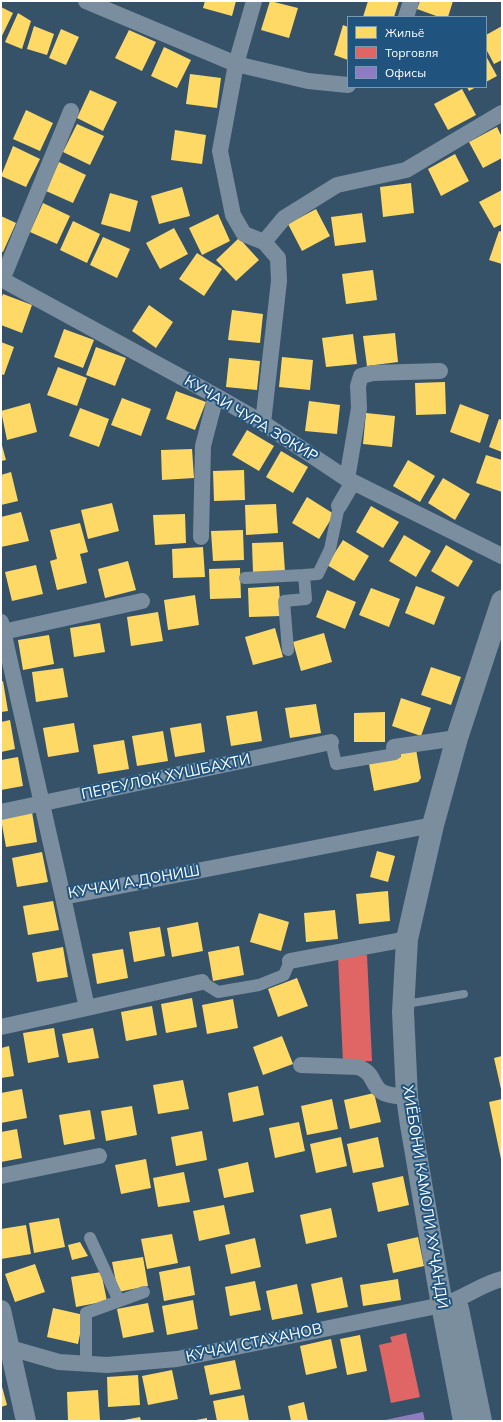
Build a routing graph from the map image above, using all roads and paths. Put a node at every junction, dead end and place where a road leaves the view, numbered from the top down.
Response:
1 (86, 1) edge
2 (254, 1) edge
3 (411, 1) edge
4 (406, 16) edge
5 (236, 64) junction
6 (347, 85) edge
7 (71, 111) dead end
8 (502, 113) edge
9 (264, 242) junction
10 (2, 279) edge
11 (440, 371) dead end
12 (216, 396) junction
13 (263, 423) junction
14 (350, 480) junction
15 (339, 506) joint
16 (201, 537) dead end
17 (502, 556) edge
18 (304, 575) junction
19 (245, 578) dead end
20 (142, 601) dead end
21 (502, 601) edge
22 (2, 627) edge
23 (502, 633) edge
24 (288, 650) dead end
25 (457, 738) junction
26 (331, 742) joint
27 (394, 747) joint
28 (41, 804) junction
29 (1, 812) edge
30 (433, 825) junction
31 (62, 897) junction
32 (407, 939) junction
33 (290, 961) joint
34 (202, 982) joint
35 (464, 994) dead end
36 (412, 1003) junction
37 (87, 1008) junction
38 (1, 1027) edge
39 (301, 1064) dead end
40 (406, 1097) junction
41 (99, 1156) dead end
42 (1, 1176) edge
43 (90, 1238) dead end
44 (502, 1279) edge
45 (144, 1292) dead end
46 (119, 1301) junction
47 (449, 1303) junction
48 (1, 1310) edge
49 (5, 1348) edge
50 (86, 1363) junction
51 (26, 1421) edge
52 (464, 1421) edge
53 (481, 1421) edge

1 - 5 street
2 - 5 street
3 - 4 street
5 - 6 street
5 - 9 street
7 - 10 street
8 - 9 street
9 - 13 street
10 - 12 street, КУЧАИ ЧУРА ЗОКИР
11 - 14 street
12 - 13 street, КУЧАИ ЧУРА ЗОКИР
12 - 16 street
13 - 14 street, КУЧАИ ЧУРА ЗОКИР
14 - 15 street
14 - 17 street, КУЧАИ ЧУРА ЗОКИР
15 - 18 street
18 - 19 street
18 - 24 street
20 - 22 street
21 - 25 main road, ХИЁБОНИ КАМОЛИ ХУҶАНДӢ
22 - 28 street, КУЧАИ А.ДОНИШ
23 - 36 main road, ХИЁБОНИ КАМОЛИ ХУҶАНДӢ
25 - 27 street
25 - 30 main road, ХИЁБОНИ КАМОЛИ ХУҶАНДӢ
26 - 27 street
26 - 28 street, ПЕРЕУЛОК ХУШБАХТИ
28 - 29 street, ПЕРЕУЛОК ХУШБАХТИ
28 - 31 street, КУЧАИ А.ДОНИШ
30 - 31 street, КУЧАИ А.ДОНИШ
30 - 32 main road, ХИЁБОНИ КАМОЛИ ХУҶАНДӢ
31 - 37 street
32 - 33 street
32 - 40 main road, ХИЁБОНИ КАМОЛИ ХУҶАНДӢ
33 - 34 street
34 - 37 street
35 - 36 lane
36 - 47 main road, ХИЁБОНИ КАМОЛИ ХУҶАНДӢ
37 - 38 street
39 - 40 street
40 - 47 main road, ХИЁБОНИ КАМОЛИ ХУҶАНДӢ
41 - 42 street
43 - 46 street
44 - 47 street, КӮЧАИ СТАХАНОВ
45 - 46 street
46 - 50 street
47 - 50 street, КӮЧАИ СТАХАНОВ
47 - 52 main road, ХИЁБОНИ КАМОЛИ ХУҶАНДӢ
47 - 53 main road, ХИЁБОНИ КАМОЛИ ХУҶАНДӢ
48 - 49 street
49 - 50 street, КӮЧАИ СТАХАНОВ
49 - 51 street

